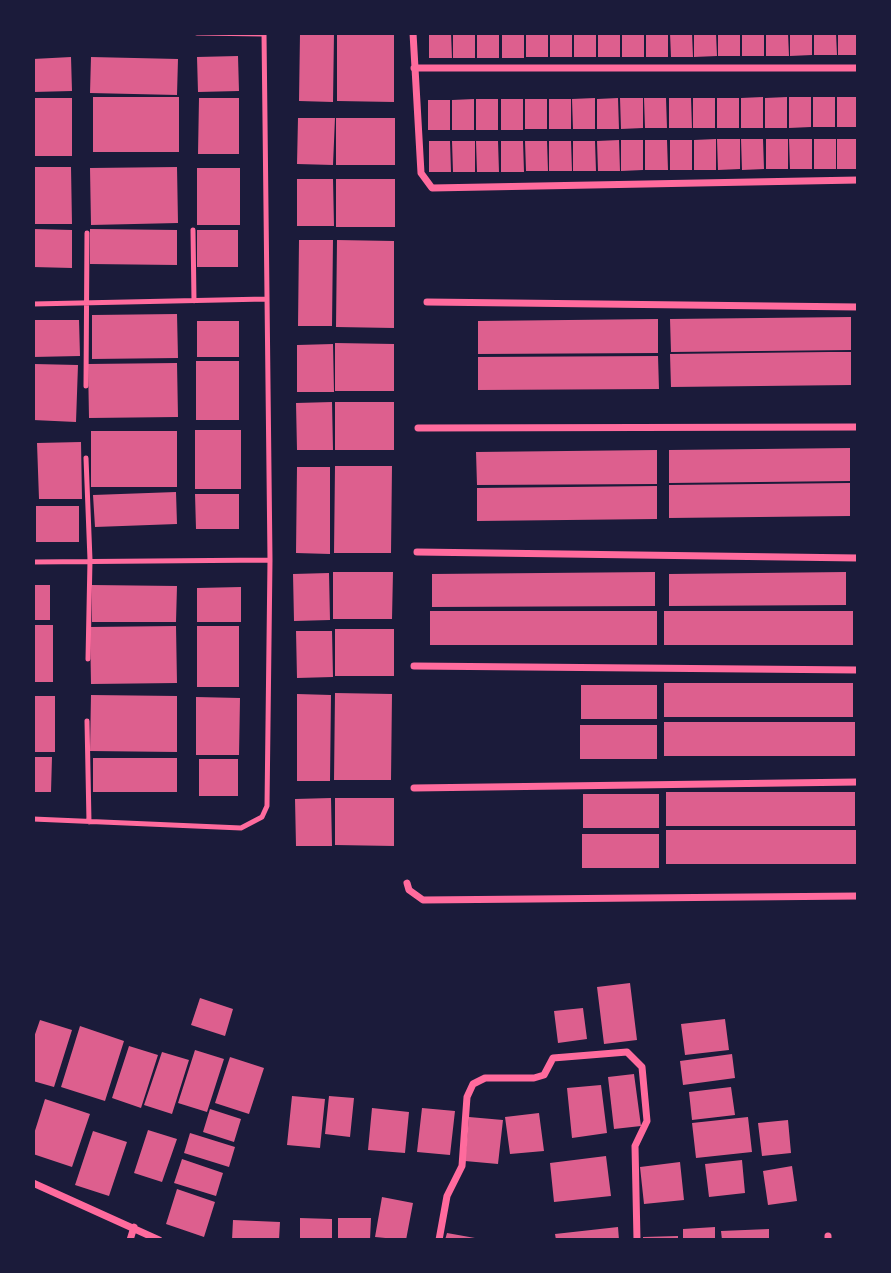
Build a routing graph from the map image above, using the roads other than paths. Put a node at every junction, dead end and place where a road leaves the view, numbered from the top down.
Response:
1 (197, 33) edge
2 (413, 33) edge
3 (264, 34) edge
4 (414, 68) junction
5 (858, 68) edge
6 (858, 180) edge
7 (193, 230) dead end
8 (87, 233) dead end
9 (267, 299) junction
10 (194, 301) junction
11 (86, 302) junction
12 (427, 302) dead end
13 (33, 304) edge
14 (858, 307) edge
15 (86, 386) dead end
16 (858, 427) edge
17 (418, 428) dead end
18 (86, 458) dead end
19 (416, 552) dead end
20 (858, 558) edge
21 (270, 559) junction
22 (90, 560) junction
23 (33, 562) edge
24 (88, 659) dead end
25 (414, 666) dead end
26 (858, 670) edge
27 (87, 721) dead end
28 (858, 782) edge
29 (414, 788) dead end
30 (33, 819) edge
31 (89, 822) junction
32 (407, 883) dead end
33 (858, 896) edge
34 (33, 1183) edge
35 (134, 1227) junction
36 (131, 1240) edge
37 (159, 1240) edge
38 (439, 1240) edge
39 (638, 1240) edge

1 - 3 lane
2 - 4 street
3 - 9 lane
4 - 5 street
4 - 6 street
7 - 10 lane
8 - 11 lane
9 - 10 lane
9 - 21 lane
10 - 11 lane
11 - 13 lane
11 - 15 lane
12 - 14 street
16 - 17 street
18 - 22 lane
19 - 20 street
21 - 22 lane
21 - 31 lane
22 - 23 lane
22 - 24 lane
25 - 26 street
27 - 31 lane
28 - 29 street
30 - 31 lane
32 - 33 street
34 - 35 street
35 - 36 street
35 - 37 street
38 - 39 street

